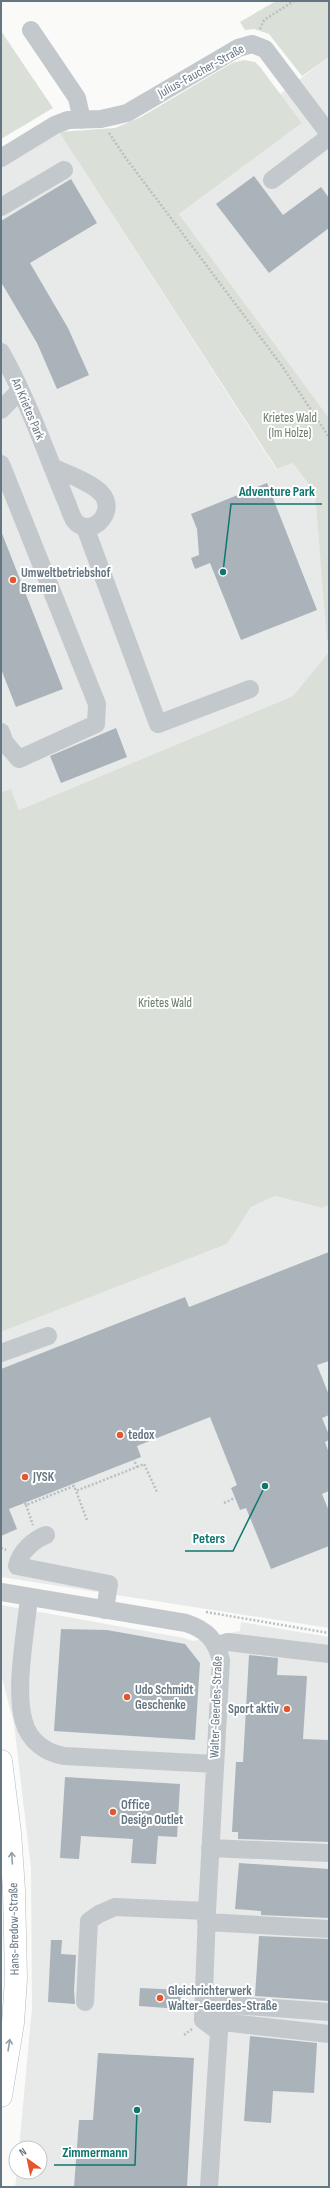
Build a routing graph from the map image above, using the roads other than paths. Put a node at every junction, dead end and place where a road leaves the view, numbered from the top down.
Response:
1 (31, 30) dead end
2 (82, 120) junction
3 (329, 136) edge
4 (1, 158) edge
5 (64, 170) dead end
6 (272, 180) dead end
7 (1, 207) edge
8 (1, 352) edge
9 (20, 390) junction
10 (1, 410) edge
11 (1, 464) edge
12 (52, 467) junction
13 (85, 527) junction
14 (250, 689) dead end
15 (1, 732) edge
16 (48, 1336) dead end
17 (1, 1353) edge
18 (46, 1535) dead end
19 (1, 1592) edge
20 (29, 1597) junction
21 (104, 1610) junction
22 (217, 1645) junction
23 (329, 1654) edge
24 (1, 1762) edge
25 (215, 1764) junction
26 (210, 1848) junction
27 (329, 1854) edge
28 (207, 1916) junction
29 (329, 1929) edge
30 (84, 2002) dead end
31 (203, 2012) junction
32 (329, 2012) edge
33 (329, 2034) edge
34 (1, 2096) edge
35 (209, 2187) edge

1 - 2 street
2 - 3 street, Julius-Faucher-Straße
2 - 4 street, Julius-Faucher-Straße
3 - 6 street
5 - 7 street
8 - 9 street, An Krietes Park
9 - 10 street
9 - 12 street, An Krietes Park
11 - 15 street
12 - 13 street, An Krietes Park
12 - 13 street
13 - 14 street
16 - 17 street
18 - 21 street
19 - 20 street, Walter-Geerdes-Straße
20 - 21 street, Walter-Geerdes-Straße
20 - 25 street
21 - 22 street, Walter-Geerdes-Straße
22 - 23 street
22 - 25 street, Walter-Geerdes-Straße
34 -> 24 main road, Hans-Bredow-Straße
25 - 26 street, Walter-Geerdes-Straße
26 - 27 street
26 - 28 street, Walter-Geerdes-Straße
28 - 29 street
28 - 30 street
28 - 31 street, Walter-Geerdes-Straße
31 - 32 street
31 - 33 street
31 - 35 street

